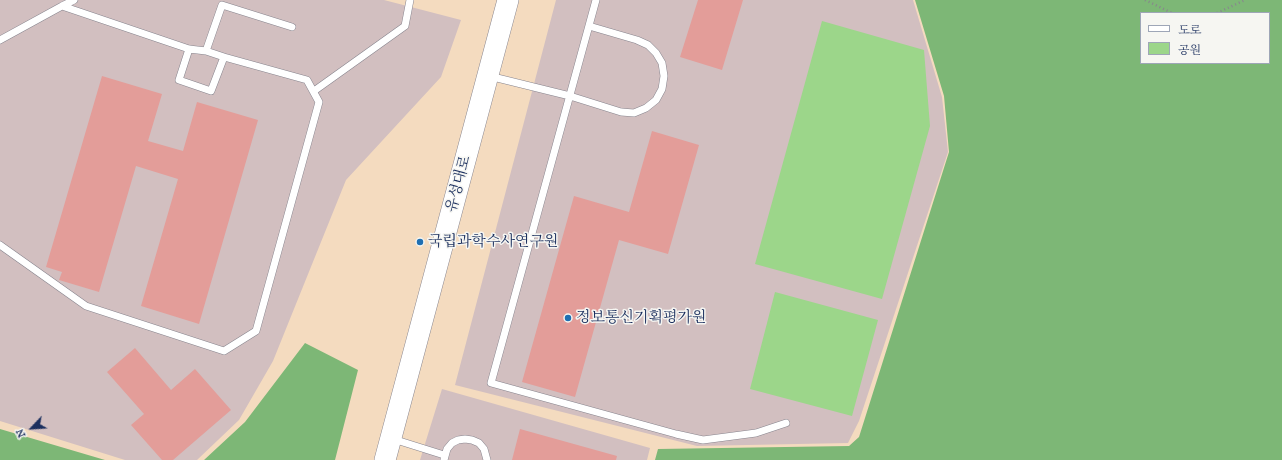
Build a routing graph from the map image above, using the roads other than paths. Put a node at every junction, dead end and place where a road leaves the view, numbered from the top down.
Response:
1 (74, 0) edge
2 (410, 0) edge
3 (508, 0) edge
4 (596, 0) edge
5 (222, 3) edge
6 (62, 6) junction
7 (589, 26) junction
8 (292, 27) dead end
9 (0, 40) edge
10 (189, 49) junction
11 (206, 51) junction
12 (224, 57) junction
13 (488, 76) junction
14 (314, 91) junction
15 (570, 96) junction
16 (0, 245) edge
17 (786, 423) dead end
18 (391, 439) junction
19 (444, 458) edge
20 (385, 460) edge
21 (487, 460) edge

1 - 6 lane
2 - 14 lane
3 - 13 main road, 유성대로
4 - 7 lane
5 - 8 lane
5 - 11 lane
6 - 9 lane
6 - 10 lane
7 - 15 lane
7 - 15 lane
10 - 11 lane
10 - 12 lane
11 - 12 lane
12 - 14 lane
13 - 15 lane
13 - 18 main road, 유성대로
14 - 16 lane
15 - 17 lane
18 - 19 lane
18 - 20 main road, 유성대로
19 - 21 lane

